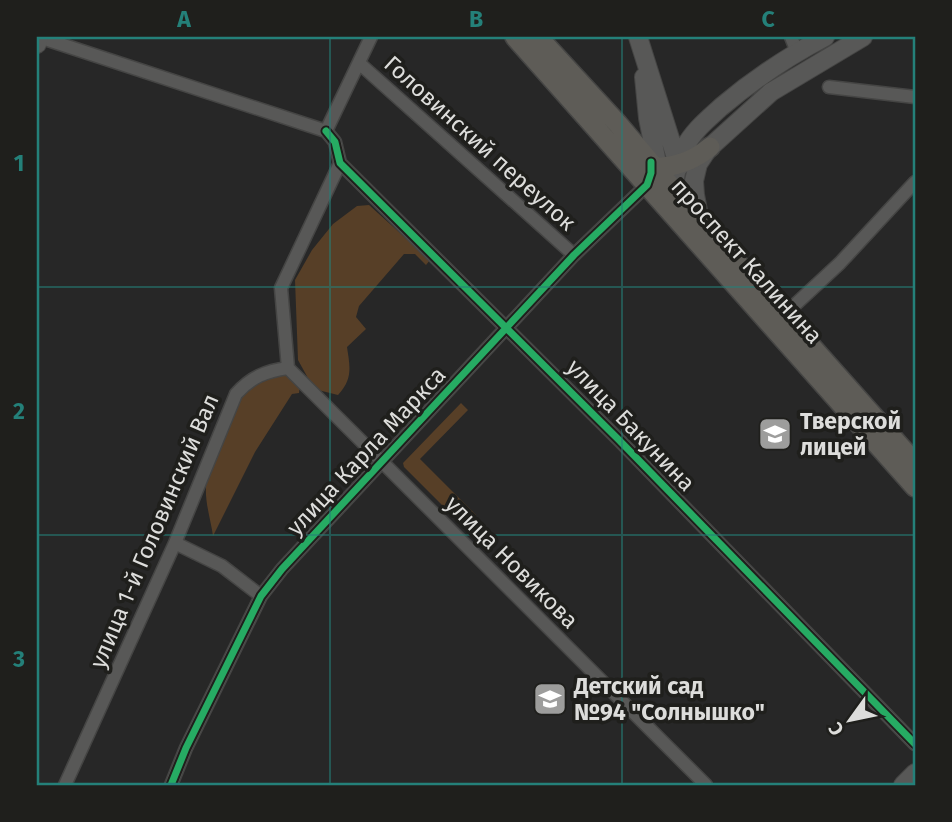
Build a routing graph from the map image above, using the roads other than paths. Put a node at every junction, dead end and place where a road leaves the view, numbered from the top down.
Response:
1 (39, 37) edge
2 (371, 37) edge
3 (515, 37) edge
4 (538, 37) edge
5 (825, 37) edge
6 (863, 37) edge
7 (37, 44) edge
8 (640, 44) edge
9 (794, 44) edge
10 (359, 63) junction
11 (830, 87) dead end
12 (915, 97) edge
13 (656, 117) junction
14 (702, 124) junction
15 (621, 127) junction
16 (326, 131) junction
17 (710, 146) junction
18 (340, 163) junction
19 (663, 173) junction
20 (915, 182) edge
21 (687, 218) junction
22 (574, 255) junction
23 (784, 315) junction
24 (507, 328) junction
25 (288, 368) junction
26 (382, 461) junction
27 (915, 463) edge
28 (915, 487) edge
29 (176, 543) junction
30 (261, 596) junction
31 (915, 744) edge
32 (915, 773) edge
33 (65, 785) edge
34 (172, 785) edge
35 (706, 785) edge
36 (903, 785) edge

1 - 7 main road
1 - 16 street
2 - 10 street
3 - 19 main road, проспект Калинина
4 - 15 main road, проспект Калинина
5 - 9 main road
6 - 17 main road
8 - 13 main road
9 - 14 main road
10 - 16 street
10 - 22 street, Головинский переулок
11 - 12 street
13 - 14 main road
13 - 15 main road
13 - 19 main road
14 - 19 main road
15 - 19 main road, проспект Калинина
16 - 18 street, улица Бакунина
17 - 19 main road
17 - 21 main road
18 - 24 street, улица Бакунина
18 - 25 street
19 - 21 main road, проспект Калинина
19 - 21 main road, проспект Калинина
19 - 22 street, улица Карла Маркса
20 - 23 street
21 - 23 main road, проспект Калинина
21 - 28 main road, проспект Калинина
22 - 24 street, улица Карла Маркса
23 - 27 main road, проспект Калинина
24 - 26 street, улица Карла Маркса
24 - 31 street, улица Бакунина
25 - 26 street, улица Новикова
25 - 29 street, улица 1-й Головинский Вал
26 - 30 street, улица Карла Маркса
26 - 35 street, улица Новикова
29 - 30 street
29 - 33 street, улица 1-й Головинский Вал
30 - 34 street, улица Карла Маркса
32 - 36 main road

